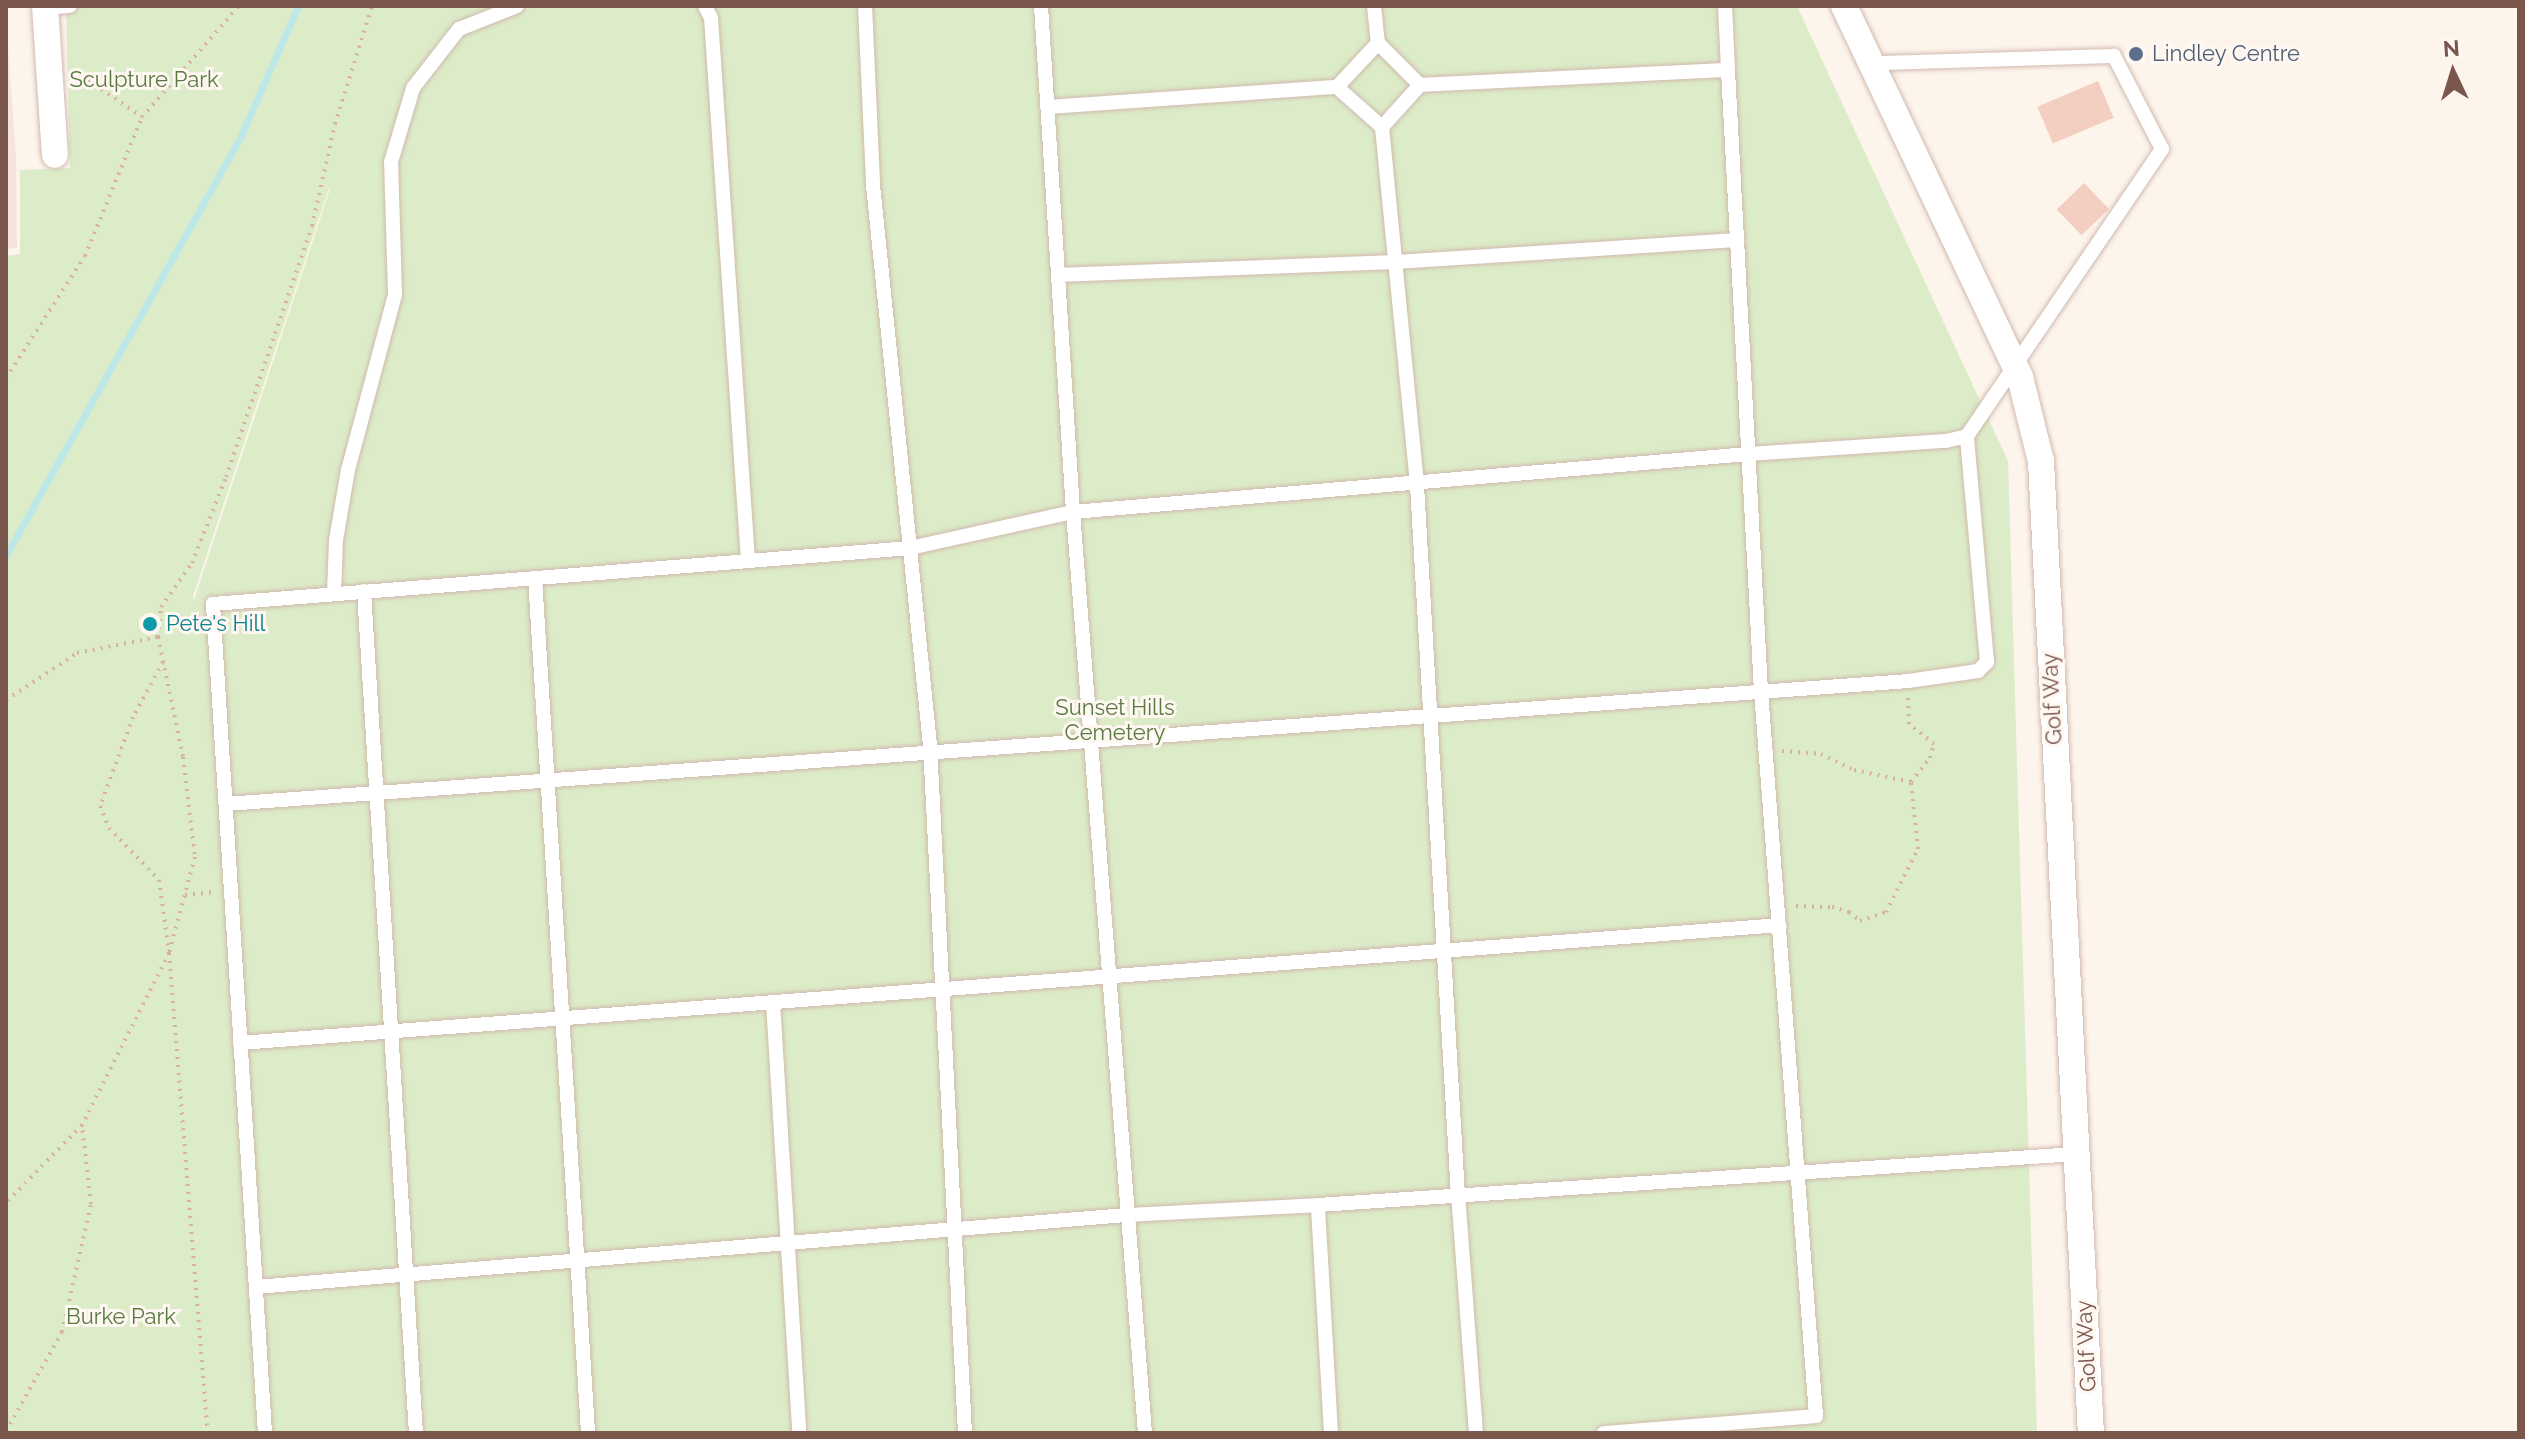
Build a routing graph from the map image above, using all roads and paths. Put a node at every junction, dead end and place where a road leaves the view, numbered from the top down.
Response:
1 (239, 6) edge
2 (372, 6) edge
3 (517, 6) edge
4 (705, 6) edge
5 (865, 6) edge
6 (1041, 6) edge
7 (1374, 6) edge
8 (1725, 6) edge
9 (1844, 6) edge
10 (53, 7) edge
11 (1378, 43) junction
12 (48, 52) junction
13 (1872, 63) junction
14 (1728, 70) junction
15 (1420, 85) junction
16 (1337, 87) junction
17 (1048, 107) junction
18 (142, 117) junction
19 (1382, 127) junction
20 (55, 155) dead end
21 (1737, 240) junction
22 (1395, 262) junction
23 (1058, 275) junction
24 (2016, 368) junction
25 (6, 378) edge
26 (1967, 436) junction
27 (1748, 454) junction
28 (1417, 484) junction
29 (1073, 512) junction
30 (910, 548) junction
31 (748, 561) junction
32 (535, 578) junction
33 (364, 591) junction
34 (334, 594) junction
35 (158, 637) junction
36 (163, 662) junction
37 (1908, 681) junction
38 (1761, 691) junction
39 (6, 700) edge
40 (1431, 715) junction
41 (1090, 742) junction
42 (1765, 750) junction
43 (930, 752) junction
44 (547, 781) junction
45 (1911, 782) junction
46 (377, 793) junction
47 (226, 804) junction
48 (231, 892) junction
49 (185, 895) junction
50 (1778, 907) junction
51 (1779, 925) junction
52 (1444, 950) junction
53 (169, 953) junction
54 (1109, 976) junction
55 (942, 989) junction
56 (773, 1002) junction
57 (562, 1018) junction
58 (391, 1031) junction
59 (240, 1043) junction
60 (82, 1125) junction
61 (2075, 1154) junction
62 (1799, 1173) junction
63 (1458, 1196) junction
64 (6, 1203) edge
65 (1318, 1205) junction
66 (1127, 1215) junction
67 (955, 1229) junction
68 (787, 1243) junction
69 (577, 1261) junction
70 (406, 1275) junction
71 (256, 1287) junction
72 (6, 1431) edge
73 (208, 1433) edge
74 (265, 1433) edge
75 (416, 1433) edge
76 (588, 1433) edge
77 (799, 1433) edge
78 (965, 1433) edge
79 (1145, 1433) edge
80 (1331, 1433) edge
81 (1476, 1433) edge
82 (1604, 1433) edge
83 (2091, 1433) edge

1 - 18 path
2 - 35 path
3 - 34 lane
4 - 31 lane
5 - 30 lane
6 - 17 lane
7 - 11 lane
8 - 14 lane
9 - 13 street, Golf Way
10 - 12 street
11 - 15 lane
11 - 16 lane
12 - 18 path
12 - 20 street
13 - 24 street, Golf Way
13 - 24 lane
14 - 15 lane
14 - 21 lane
15 - 19 lane
16 - 17 lane
16 - 19 lane
17 - 23 lane
18 - 25 path
19 - 22 lane
21 - 22 lane
21 - 27 lane
22 - 23 lane
22 - 28 lane
23 - 29 lane
24 - 26 lane
24 - 61 street, Golf Way
26 - 27 lane
26 - 37 lane
27 - 28 lane
27 - 38 lane
28 - 29 lane
28 - 40 lane
29 - 30 lane
29 - 41 lane
30 - 31 lane
30 - 43 lane
31 - 32 lane
32 - 33 lane
32 - 44 lane
33 - 34 lane
33 - 46 lane
34 - 47 lane
35 - 36 path
35 - 39 path
36 - 49 path
36 - 53 path
37 - 38 lane
37 - 45 path
38 - 40 lane
38 - 42 lane
40 - 41 lane
40 - 52 lane
41 - 43 lane
41 - 54 lane
42 - 45 path
42 - 50 lane
43 - 44 lane
43 - 55 lane
44 - 46 lane
44 - 57 lane
45 - 50 path
46 - 47 lane
46 - 58 lane
47 - 48 lane
48 - 49 path
48 - 59 lane
49 - 53 path
50 - 51 lane
51 - 52 lane
51 - 62 lane
52 - 54 lane
52 - 63 lane
53 - 60 path
53 - 73 path
54 - 55 lane
54 - 66 lane
55 - 56 lane
55 - 67 lane
56 - 57 lane
56 - 68 lane
57 - 58 lane
57 - 69 lane
58 - 59 lane
58 - 70 lane
59 - 71 lane
60 - 64 path
60 - 72 path
61 - 62 lane
61 - 83 street, Golf Way
62 - 63 lane
62 - 82 lane
63 - 65 lane
63 - 81 lane
65 - 66 lane
65 - 80 lane
66 - 67 lane
66 - 79 lane
67 - 68 lane
67 - 78 lane
68 - 69 lane
68 - 77 lane
69 - 70 lane
69 - 76 lane
70 - 71 lane
70 - 75 lane
71 - 74 lane

